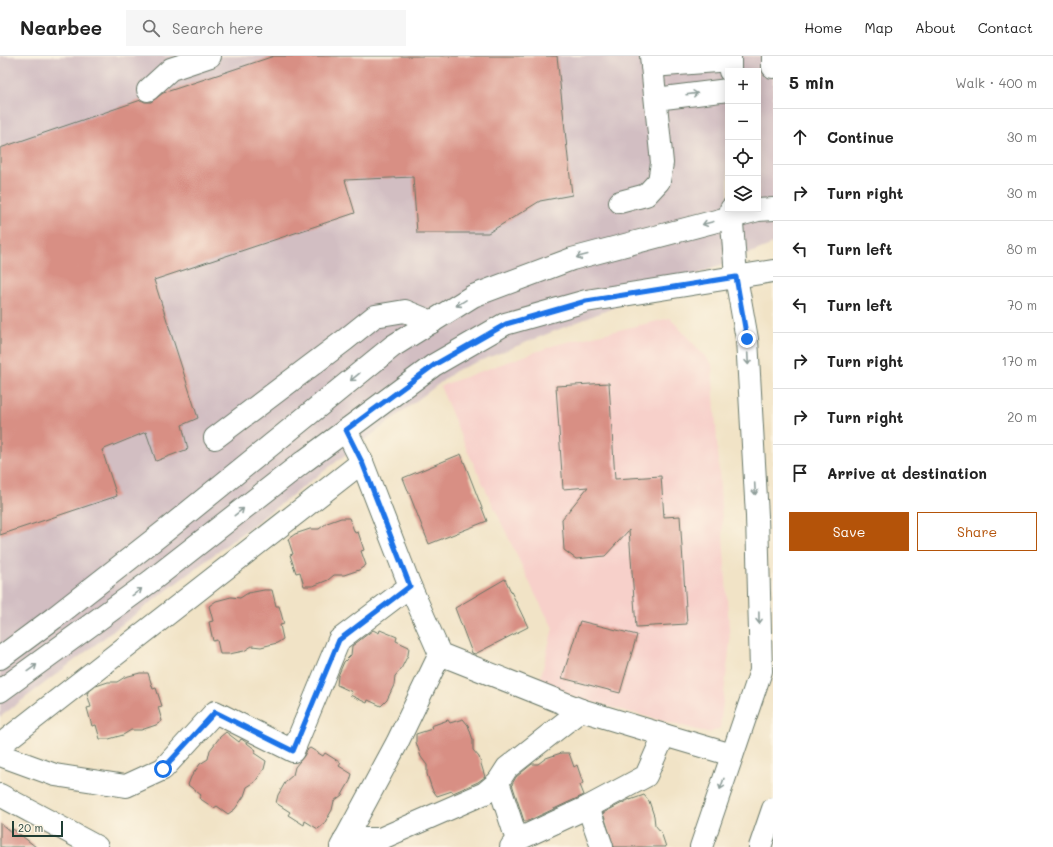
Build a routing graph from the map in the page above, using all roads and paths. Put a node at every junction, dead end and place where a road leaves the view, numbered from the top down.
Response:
1 (210, 56) edge
2 (773, 56) edge
3 (652, 61) edge
4 (730, 62) edge
5 (773, 67) edge
6 (148, 90) dead end
7 (725, 90) edge
8 (656, 99) junction
9 (620, 202) dead end
10 (773, 209) edge
11 (731, 213) edge
12 (773, 271) edge
13 (736, 277) junction
14 (432, 322) junction
15 (346, 430) junction
16 (215, 438) dead end
17 (362, 462) junction
18 (410, 586) junction
19 (440, 654) junction
20 (0, 658) edge
21 (0, 691) edge
22 (581, 710) junction
23 (664, 735) junction
24 (0, 745) edge
25 (0, 755) edge
26 (732, 755) junction
27 (498, 782) junction
28 (0, 795) edge
29 (588, 808) junction
30 (773, 808) edge
31 (343, 843) edge
32 (514, 843) edge
33 (97, 847) edge
34 (602, 847) edge
35 (701, 847) edge
36 (760, 847) edge

1 - 6 street
2 - 5 street
3 - 4 street
3 - 8 street
8 -> 7 street
8 - 9 street
10 - 11 street
11 - 13 street
11 -> 14 street
12 - 13 street
13 - 15 street
13 -> 26 street
14 - 16 street
14 -> 20 street
15 - 17 street
21 -> 15 street
17 - 18 street
17 - 24 street
18 - 19 street
18 - 25 street
19 - 22 street
19 - 31 street
22 - 23 street
22 - 27 street
23 - 26 street
23 - 29 street
26 -> 35 street
27 - 31 street
27 - 32 street
28 - 33 street
29 - 32 street
29 - 34 street
30 - 36 street

